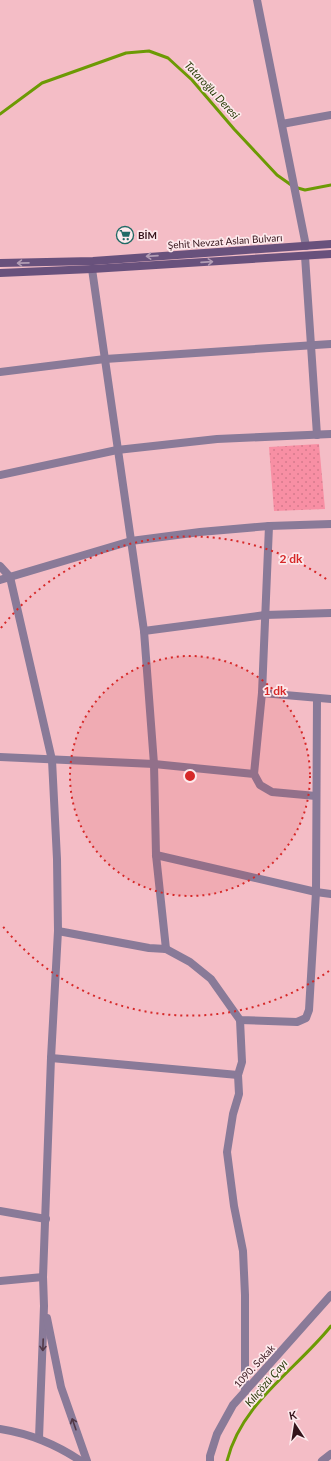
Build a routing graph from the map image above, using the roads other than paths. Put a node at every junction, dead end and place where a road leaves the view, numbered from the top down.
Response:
1 (257, 0) edge
2 (331, 115) edge
3 (282, 124) junction
4 (331, 244) edge
5 (306, 246) junction
6 (331, 254) edge
7 (305, 256) junction
8 (0, 263) edge
9 (92, 269) junction
10 (0, 273) edge
11 (331, 344) edge
12 (311, 345) junction
13 (105, 359) junction
14 (0, 372) edge
15 (331, 434) edge
16 (317, 435) junction
17 (117, 450) junction
18 (0, 475) edge
19 (331, 524) edge
20 (269, 526) junction
21 (131, 541) junction
22 (0, 566) edge
23 (10, 577) junction
24 (0, 580) edge
25 (331, 613) edge
26 (265, 615) junction
27 (144, 631) junction
28 (262, 693) junction
29 (316, 698) junction
30 (331, 698) edge
31 (0, 757) edge
32 (52, 760) junction
33 (154, 764) junction
34 (254, 774) junction
35 (316, 796) junction
36 (156, 855) junction
37 (316, 892) junction
38 (331, 894) edge
39 (58, 931) junction
40 (166, 949) junction
41 (240, 1020) junction
42 (51, 1058) junction
43 (238, 1075) junction
44 (0, 1211) edge
45 (46, 1219) junction
46 (43, 1277) junction
47 (0, 1281) edge
48 (331, 1295) edge
49 (44, 1306) junction
50 (245, 1391) junction
51 (0, 1429) edge
52 (39, 1438) junction
53 (331, 1454) edge
54 (81, 1461) edge
55 (87, 1461) edge
56 (210, 1461) edge
57 (322, 1461) edge

1 - 3 street
2 - 3 street
3 - 5 street
4 - 5 main road, Şehit Nevzat Aslan Bulvarı
5 -> 8 main road, Şehit Nevzat Aslan Bulvarı
6 - 7 main road, Şehit Nevzat Aslan Bulvarı
9 -> 7 main road, Şehit Nevzat Aslan Bulvarı
7 - 12 street
9 - 10 main road, Şehit Nevzat Aslan Bulvarı
9 - 13 street
11 - 12 street
12 - 13 street
12 - 16 street
13 - 14 street
13 - 17 street
15 - 16 street
16 - 17 street
17 - 18 street
17 - 21 street
19 - 20 street
20 - 21 street
20 - 26 street
21 - 23 street
21 - 27 street
22 - 23 street
23 - 24 street
23 - 32 street
25 - 26 street
26 - 27 street
26 - 28 street
27 - 33 street
28 - 29 street
28 - 34 street
29 - 30 street
29 - 35 street
31 - 32 street
32 - 33 street
32 - 39 street
33 - 34 street
33 - 36 street
34 - 35 street
35 - 37 street
36 - 37 street
36 - 40 street
37 - 38 street
37 - 41 street
39 - 40 street
39 - 42 street
40 - 41 street
41 - 43 street
42 - 43 street
42 - 45 street
43 - 50 street
44 - 45 street
45 - 46 street
46 - 47 street
46 - 49 street
48 - 50 street, 1090. Sokak
49 -> 52 street
55 -> 49 street
50 - 56 street, 1090. Sokak
51 - 52 street
52 - 54 street
53 - 57 street

